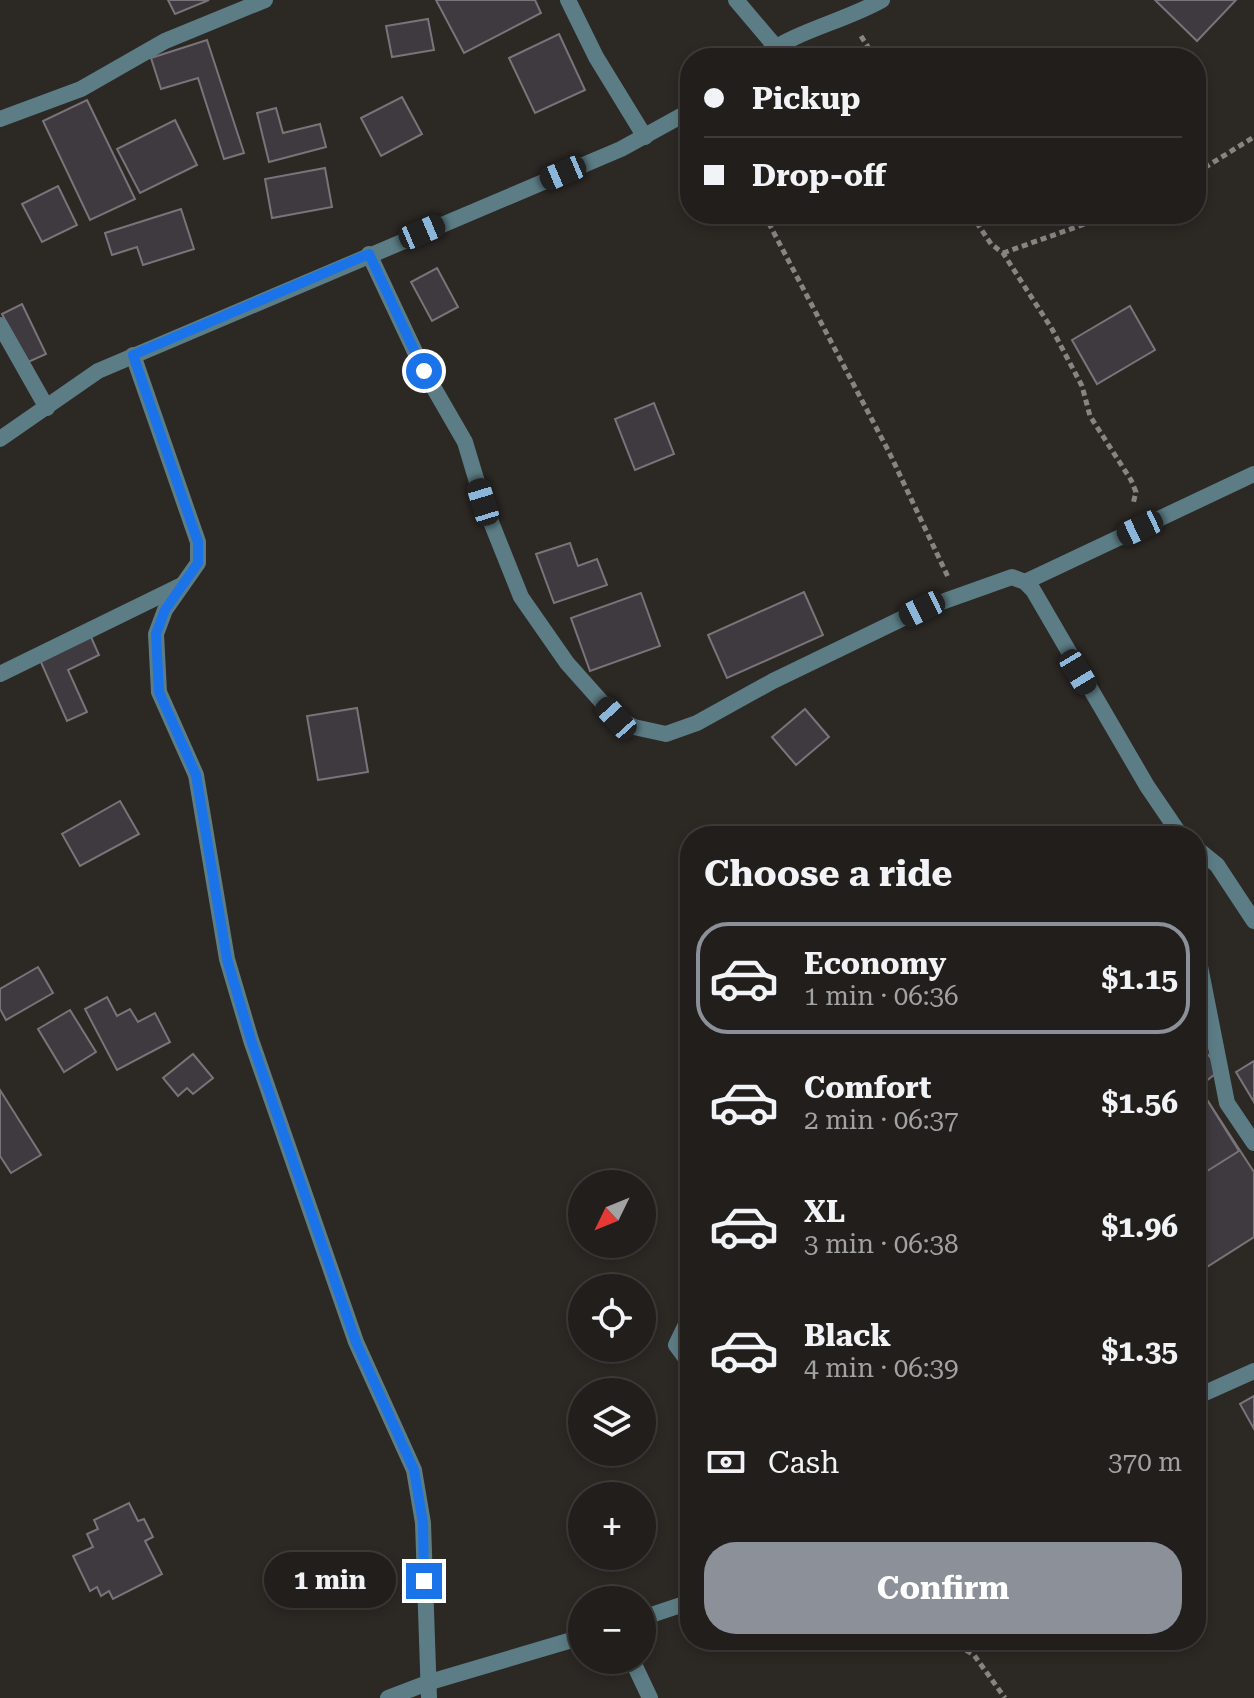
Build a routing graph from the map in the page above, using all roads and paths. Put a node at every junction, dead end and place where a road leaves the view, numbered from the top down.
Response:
1 (265, 0) edge
2 (568, 0) edge
3 (736, 0) edge
4 (882, 0) edge
5 (775, 46) junction
6 (772, 48) edge
7 (680, 117) edge
8 (0, 119) edge
9 (645, 137) junction
10 (1254, 137) edge
11 (1206, 167) edge
12 (769, 224) edge
13 (978, 224) edge
14 (1085, 224) edge
15 (1003, 253) junction
16 (369, 254) junction
17 (0, 325) edge
18 (133, 355) junction
19 (47, 408) junction
20 (0, 439) edge
21 (1254, 474) edge
22 (1131, 508) dead end
23 (1025, 582) junction
24 (184, 583) junction
25 (956, 595) junction
26 (0, 674) edge
27 (1174, 826) edge
28 (1206, 856) edge
29 (1254, 921) edge
30 (1206, 997) edge
31 (1254, 1143) edge
32 (1254, 1371) edge
33 (1206, 1393) edge
34 (680, 1605) edge
35 (656, 1613) edge
36 (568, 1642) edge
37 (966, 1650) edge
38 (639, 1674) edge
39 (430, 1690) edge
40 (388, 1698) edge
41 (650, 1698) edge
42 (1005, 1698) edge

1 - 8 street
2 - 9 street
3 - 5 street
4 - 5 street
5 - 6 street
7 - 9 street
9 - 16 street
10 - 11 path
12 - 25 path
13 - 15 path
14 - 15 path
15 - 22 path
16 - 18 street
16 - 25 street
17 - 19 street
18 - 19 street
18 - 24 street
19 - 20 street
21 - 23 street
23 - 25 street
23 - 27 street
24 - 26 street
24 - 39 street
28 - 29 street
30 - 31 street
32 - 33 street
34 - 35 street
36 - 39 street
37 - 42 path
38 - 41 street
39 - 40 street

